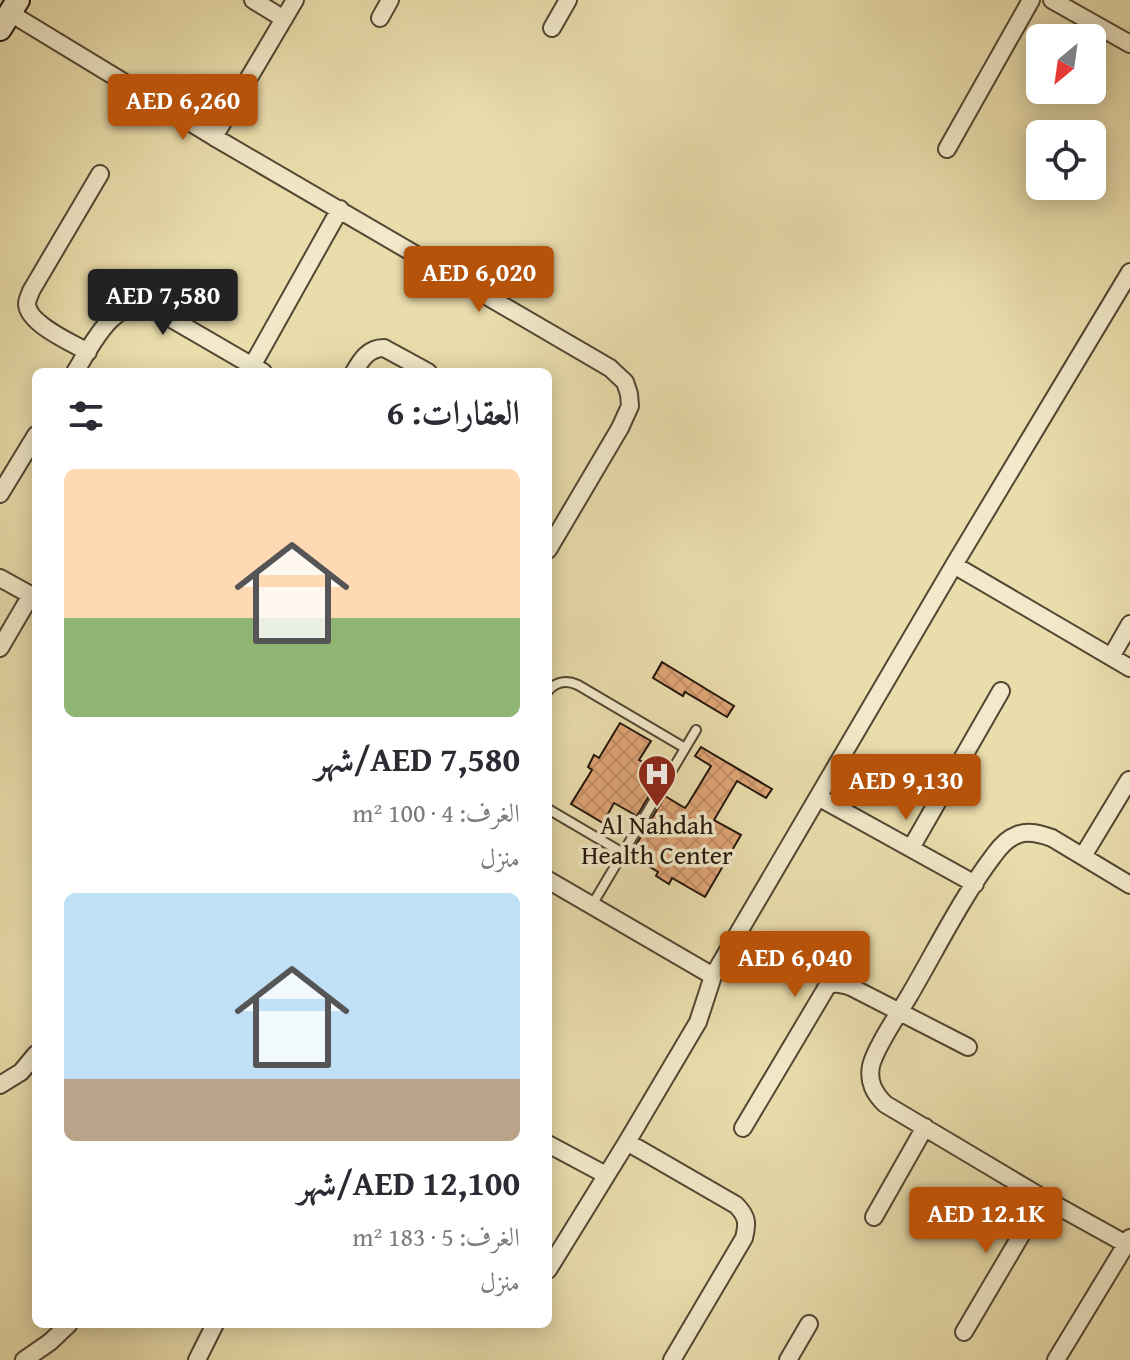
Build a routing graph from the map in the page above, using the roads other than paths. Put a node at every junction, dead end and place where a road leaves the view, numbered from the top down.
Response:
1 (253, 0) edge
2 (295, 0) edge
3 (390, 0) edge
4 (568, 0) edge
5 (1031, 0) edge
6 (1052, 0) edge
7 (380, 18) dead end
8 (284, 19) junction
9 (6, 20) edge
10 (552, 28) dead end
11 (1130, 44) edge
12 (214, 137) junction
13 (947, 149) dead end
14 (100, 174) dead end
15 (340, 209) junction
16 (1130, 272) edge
17 (88, 352) junction
18 (78, 368) edge
19 (256, 368) edge
20 (259, 368) edge
21 (357, 368) edge
22 (421, 368) edge
23 (32, 441) edge
24 (2, 486) edge
25 (552, 543) edge
26 (954, 565) junction
27 (0, 578) edge
28 (32, 595) edge
29 (32, 598) edge
30 (1130, 624) edge
31 (0, 648) edge
32 (1111, 657) junction
33 (1130, 668) edge
34 (552, 688) edge
35 (1001, 691) dead end
36 (696, 730) dead end
37 (685, 748) junction
38 (1129, 780) edge
39 (818, 797) junction
40 (552, 811) edge
41 (911, 848) junction
42 (623, 853) junction
43 (1083, 856) junction
44 (552, 882) edge
45 (975, 884) junction
46 (1130, 885) edge
47 (591, 906) junction
48 (713, 976) junction
49 (899, 1012) junction
50 (968, 1047) dead end
51 (32, 1059) edge
52 (0, 1085) edge
53 (925, 1127) junction
54 (743, 1128) dead end
55 (627, 1142) junction
56 (552, 1146) edge
57 (606, 1175) junction
58 (1043, 1198) junction
59 (874, 1217) dead end
60 (1128, 1241) edge
61 (552, 1263) edge
62 (809, 1324) dead end
63 (65, 1328) edge
64 (213, 1328) edge
65 (964, 1332) dead end
66 (24, 1360) edge
67 (197, 1360) edge
68 (672, 1360) edge
69 (788, 1360) edge
70 (1056, 1360) edge

1 - 8 street
2 - 8 street
3 - 7 street
4 - 10 street
5 - 13 street
6 - 11 street
8 - 12 street
9 - 12 street
12 - 15 street
14 - 17 street
15 - 20 street
15 - 25 street
16 - 26 street
17 - 18 street
17 - 19 street
21 - 22 street
23 - 24 street
26 - 32 street
26 - 39 street
27 - 28 street
29 - 31 street
30 - 32 street
32 - 33 street
34 - 37 lane
35 - 41 street
36 - 37 lane
37 - 42 lane
38 - 43 street
39 - 41 street
39 - 48 street
40 - 42 lane
41 - 45 street
42 - 47 lane
43 - 45 street
43 - 46 street
44 - 47 street
45 - 49 street
47 - 48 street
48 - 55 street
49 - 50 street
49 - 53 street
49 - 54 street
51 - 52 street
53 - 58 street
53 - 59 street
55 - 57 street
55 - 68 street
56 - 57 street
57 - 61 street
58 - 60 street
58 - 65 street
60 - 70 street
62 - 69 street
63 - 66 street
64 - 67 street

